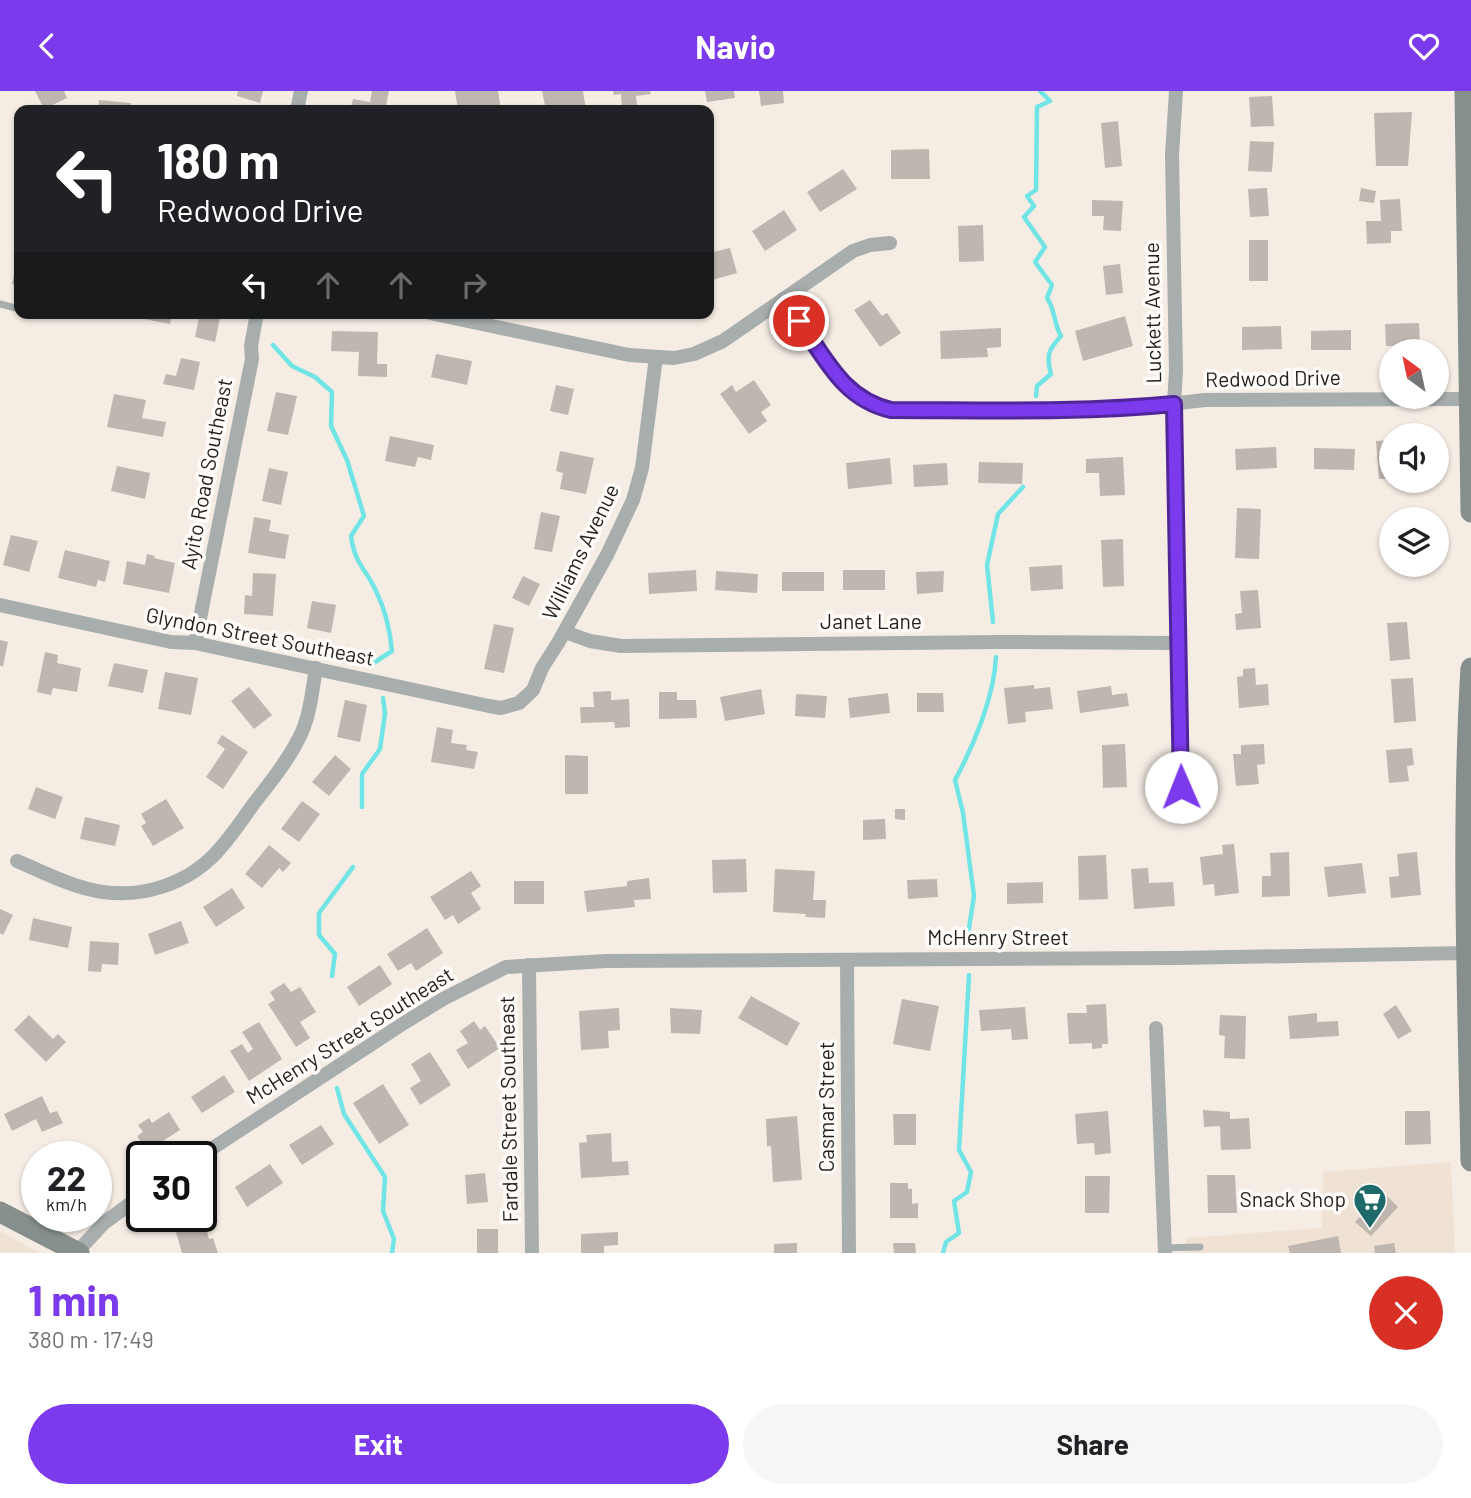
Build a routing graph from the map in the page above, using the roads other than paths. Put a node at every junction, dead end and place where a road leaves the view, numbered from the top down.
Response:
1 (1176, 91) edge
2 (1465, 91) edge
3 (890, 243) dead end
4 (783, 299) junction
5 (256, 319) edge
6 (458, 319) edge
7 (656, 357) junction
8 (1470, 399) edge
9 (1174, 404) junction
10 (1471, 512) edge
11 (0, 605) edge
12 (565, 632) junction
13 (195, 643) junction
14 (1179, 643) junction
15 (316, 667) junction
16 (1471, 668) edge
17 (512, 706) joint
18 (1181, 787) dead end
19 (17, 862) dead end
20 (1469, 884) edge
21 (1468, 953) junction
22 (847, 961) junction
23 (528, 965) junction
24 (1156, 1028) dead end
25 (1471, 1139) edge
26 (217, 1145) edge
27 (1471, 1161) edge
28 (126, 1207) edge
29 (0, 1212) edge
30 (1200, 1247) dead end
31 (1165, 1250) edge
32 (78, 1253) edge
33 (532, 1253) edge
34 (849, 1253) edge

1 - 9 street, Luckett Avenue
2 - 8 main road
3 - 4 street
4 - 7 street
4 - 9 street, Redwood Drive
5 - 13 street, Ayito Road Southeast
6 - 7 street
7 - 12 street, Williams Avenue
8 - 9 street, Redwood Drive
8 - 10 main road
9 - 14 street, Luckett Avenue
11 - 13 street, Glyndon Street Southeast
12 - 14 street, Janet Lane
12 - 17 street, Williams Avenue
13 - 15 street, Glyndon Street Southeast
14 - 18 street, Luckett Avenue
15 - 17 street, Glyndon Street Southeast
15 - 19 street
16 - 20 main road
20 - 21 main road
21 - 22 street, McHenry Street
21 - 25 main road
22 - 23 street, McHenry Street
22 - 34 street, Casmar Street
23 - 26 street, McHenry Street Southeast
23 - 33 street, Fardale Street Southeast
24 - 31 street
25 - 27 main road
28 - 32 street
29 - 32 main road
30 - 31 lane

